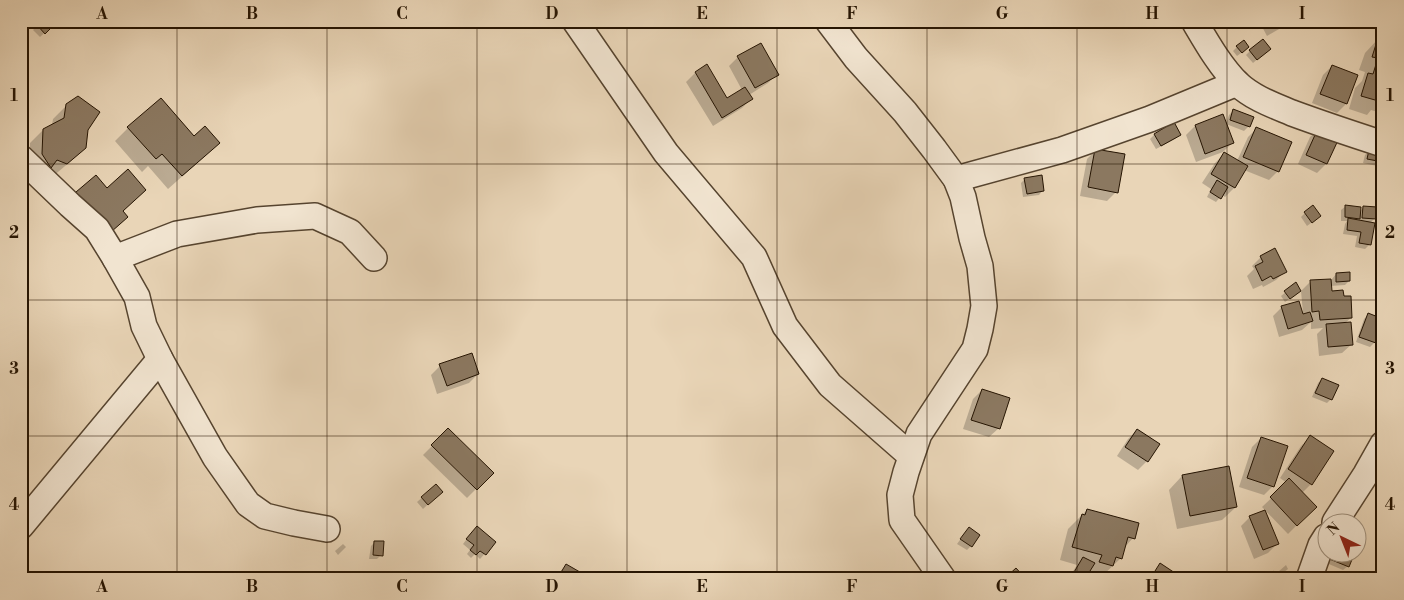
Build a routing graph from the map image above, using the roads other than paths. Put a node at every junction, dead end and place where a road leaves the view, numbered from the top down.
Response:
1 (575, 21) edge
2 (828, 21) edge
3 (1203, 25) edge
4 (1237, 83) junction
5 (1383, 144) edge
6 (21, 158) edge
7 (956, 179) junction
8 (115, 258) junction
9 (374, 258) dead end
10 (160, 359) junction
11 (1383, 444) edge
12 (911, 456) junction
13 (1341, 512) edge
14 (21, 526) edge
15 (327, 529) dead end
16 (1316, 559) edge
17 (943, 579) edge
18 (1309, 579) edge

1 - 12 street
2 - 7 street
3 - 4 street
4 - 5 street
4 - 7 street
6 - 8 street
7 - 12 street
8 - 9 street
8 - 10 street
10 - 14 street
10 - 15 street
11 - 13 street
12 - 17 street
16 - 18 street

